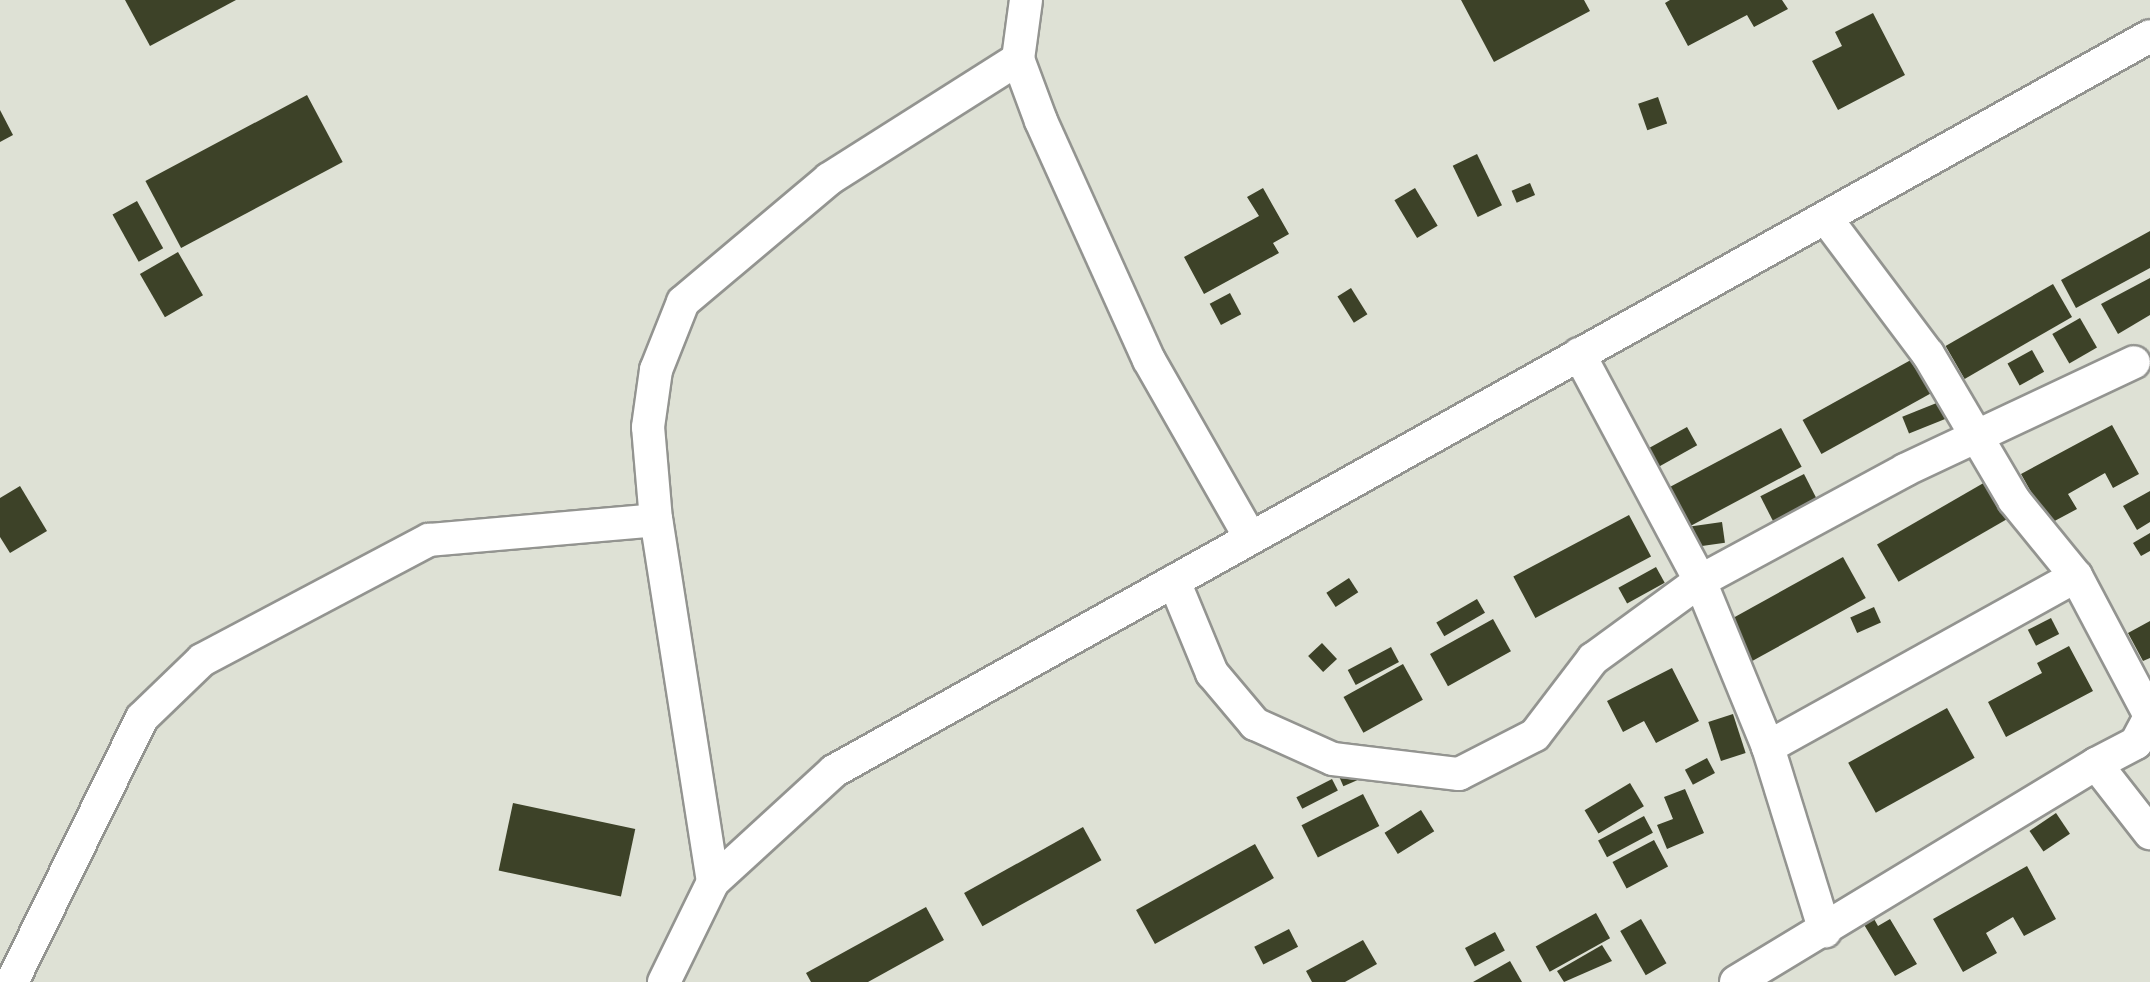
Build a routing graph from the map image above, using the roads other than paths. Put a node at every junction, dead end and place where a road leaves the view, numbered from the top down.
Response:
1 (1026, 0) edge
2 (2150, 36) edge
3 (1018, 59) junction
4 (1828, 221) junction
5 (1579, 354) junction
6 (2134, 362) dead end
7 (1977, 437) junction
8 (656, 520) junction
9 (1250, 537) junction
10 (2076, 576) junction
11 (1174, 581) junction
12 (1700, 581) junction
13 (2150, 717) edge
14 (1768, 747) junction
15 (2096, 764) junction
16 (2150, 833) edge
17 (713, 882) junction
18 (1825, 931) junction
19 (12, 982) edge
20 (664, 982) edge
21 (1736, 982) edge

1 - 3 street
2 - 4 street
3 - 8 street
3 - 9 street
4 - 5 street
4 - 7 street
5 - 9 street
5 - 12 street
6 - 7 street
7 - 10 street
7 - 12 street
8 - 17 street
8 - 19 street
9 - 11 street
10 - 13 street
10 - 14 street
11 - 12 street
11 - 17 street
12 - 14 street
13 - 15 street
14 - 18 street
15 - 16 street
15 - 18 street
17 - 20 street
18 - 21 street

